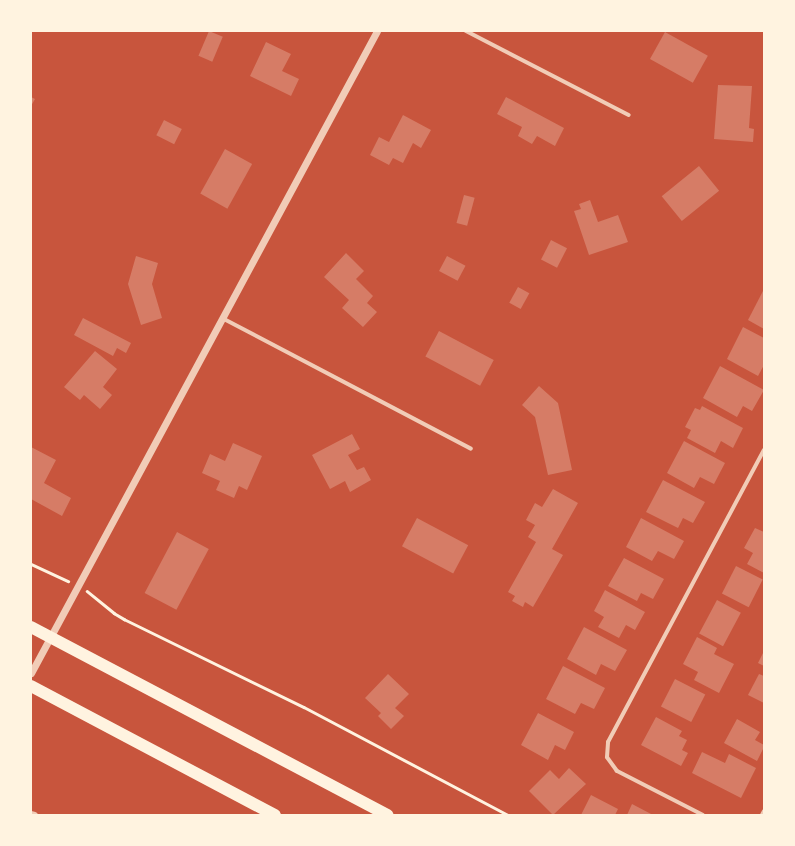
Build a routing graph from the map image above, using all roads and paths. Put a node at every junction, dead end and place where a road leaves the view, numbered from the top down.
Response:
1 (377, 31) edge
2 (466, 31) edge
3 (629, 115) dead end
4 (222, 318) junction
5 (471, 449) dead end
6 (764, 450) edge
7 (31, 564) edge
8 (76, 590) junction
9 (31, 627) edge
10 (31, 673) edge
11 (31, 686) edge
12 (764, 811) edge
13 (275, 815) edge
14 (387, 815) edge
15 (508, 815) edge
16 (703, 815) edge
17 (762, 815) edge

1 - 4 street
2 - 3 street
4 - 5 street
4 - 8 street
6 - 16 street
7 - 8 path
8 - 10 street
8 - 15 path
9 - 14 highway
11 - 13 highway
12 - 17 street

